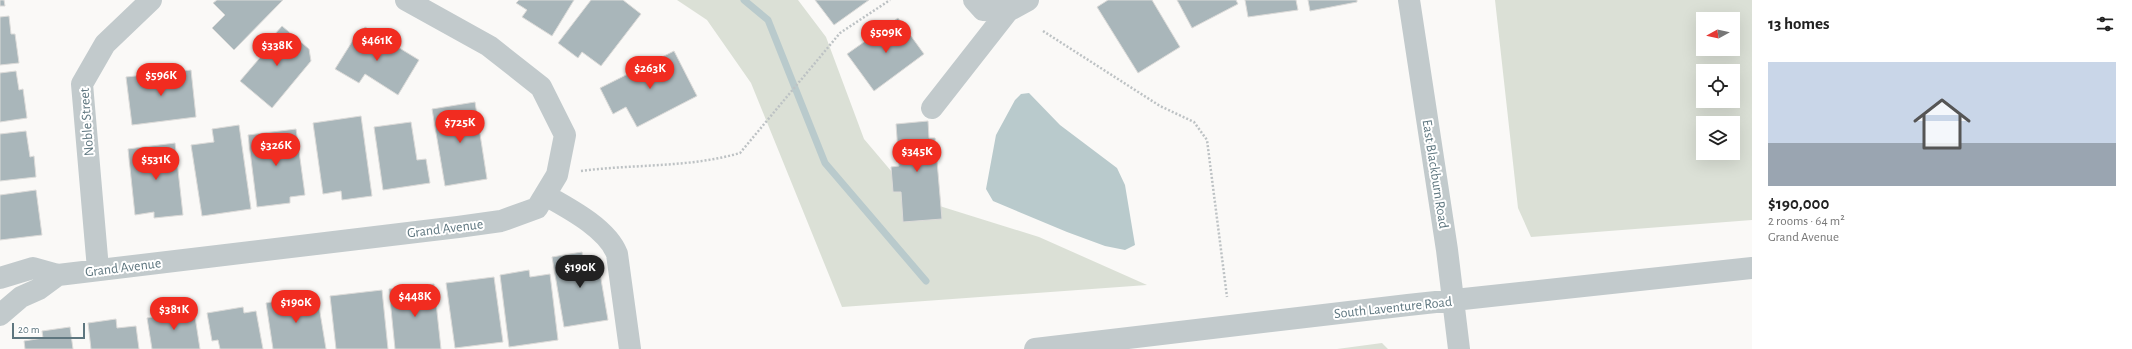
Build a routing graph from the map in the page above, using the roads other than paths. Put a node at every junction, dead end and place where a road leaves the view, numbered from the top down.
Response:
1 (151, 0) edge
2 (406, 0) edge
3 (974, 0) edge
4 (1028, 0) edge
5 (1409, 0) edge
6 (1008, 11) junction
7 (932, 108) dead end
8 (545, 195) junction
9 (1752, 268) edge
10 (98, 269) junction
11 (58, 275) junction
12 (0, 278) edge
13 (1454, 300) junction
14 (0, 315) edge
15 (630, 349) edge
16 (1035, 349) edge
17 (1459, 349) edge

1 - 10 street, Noble Street
2 - 8 street, Grand Avenue
3 - 6 street
4 - 6 street
5 - 13 street, East Blackburn Road
6 - 7 street
8 - 10 street, Grand Avenue
8 - 15 street
9 - 13 street, South Laventure Road
10 - 11 street, Grand Avenue
11 - 12 street, Grand Avenue
11 - 14 street, Grand Avenue
13 - 16 street, South Laventure Road
13 - 17 street, East Blackburn Road

